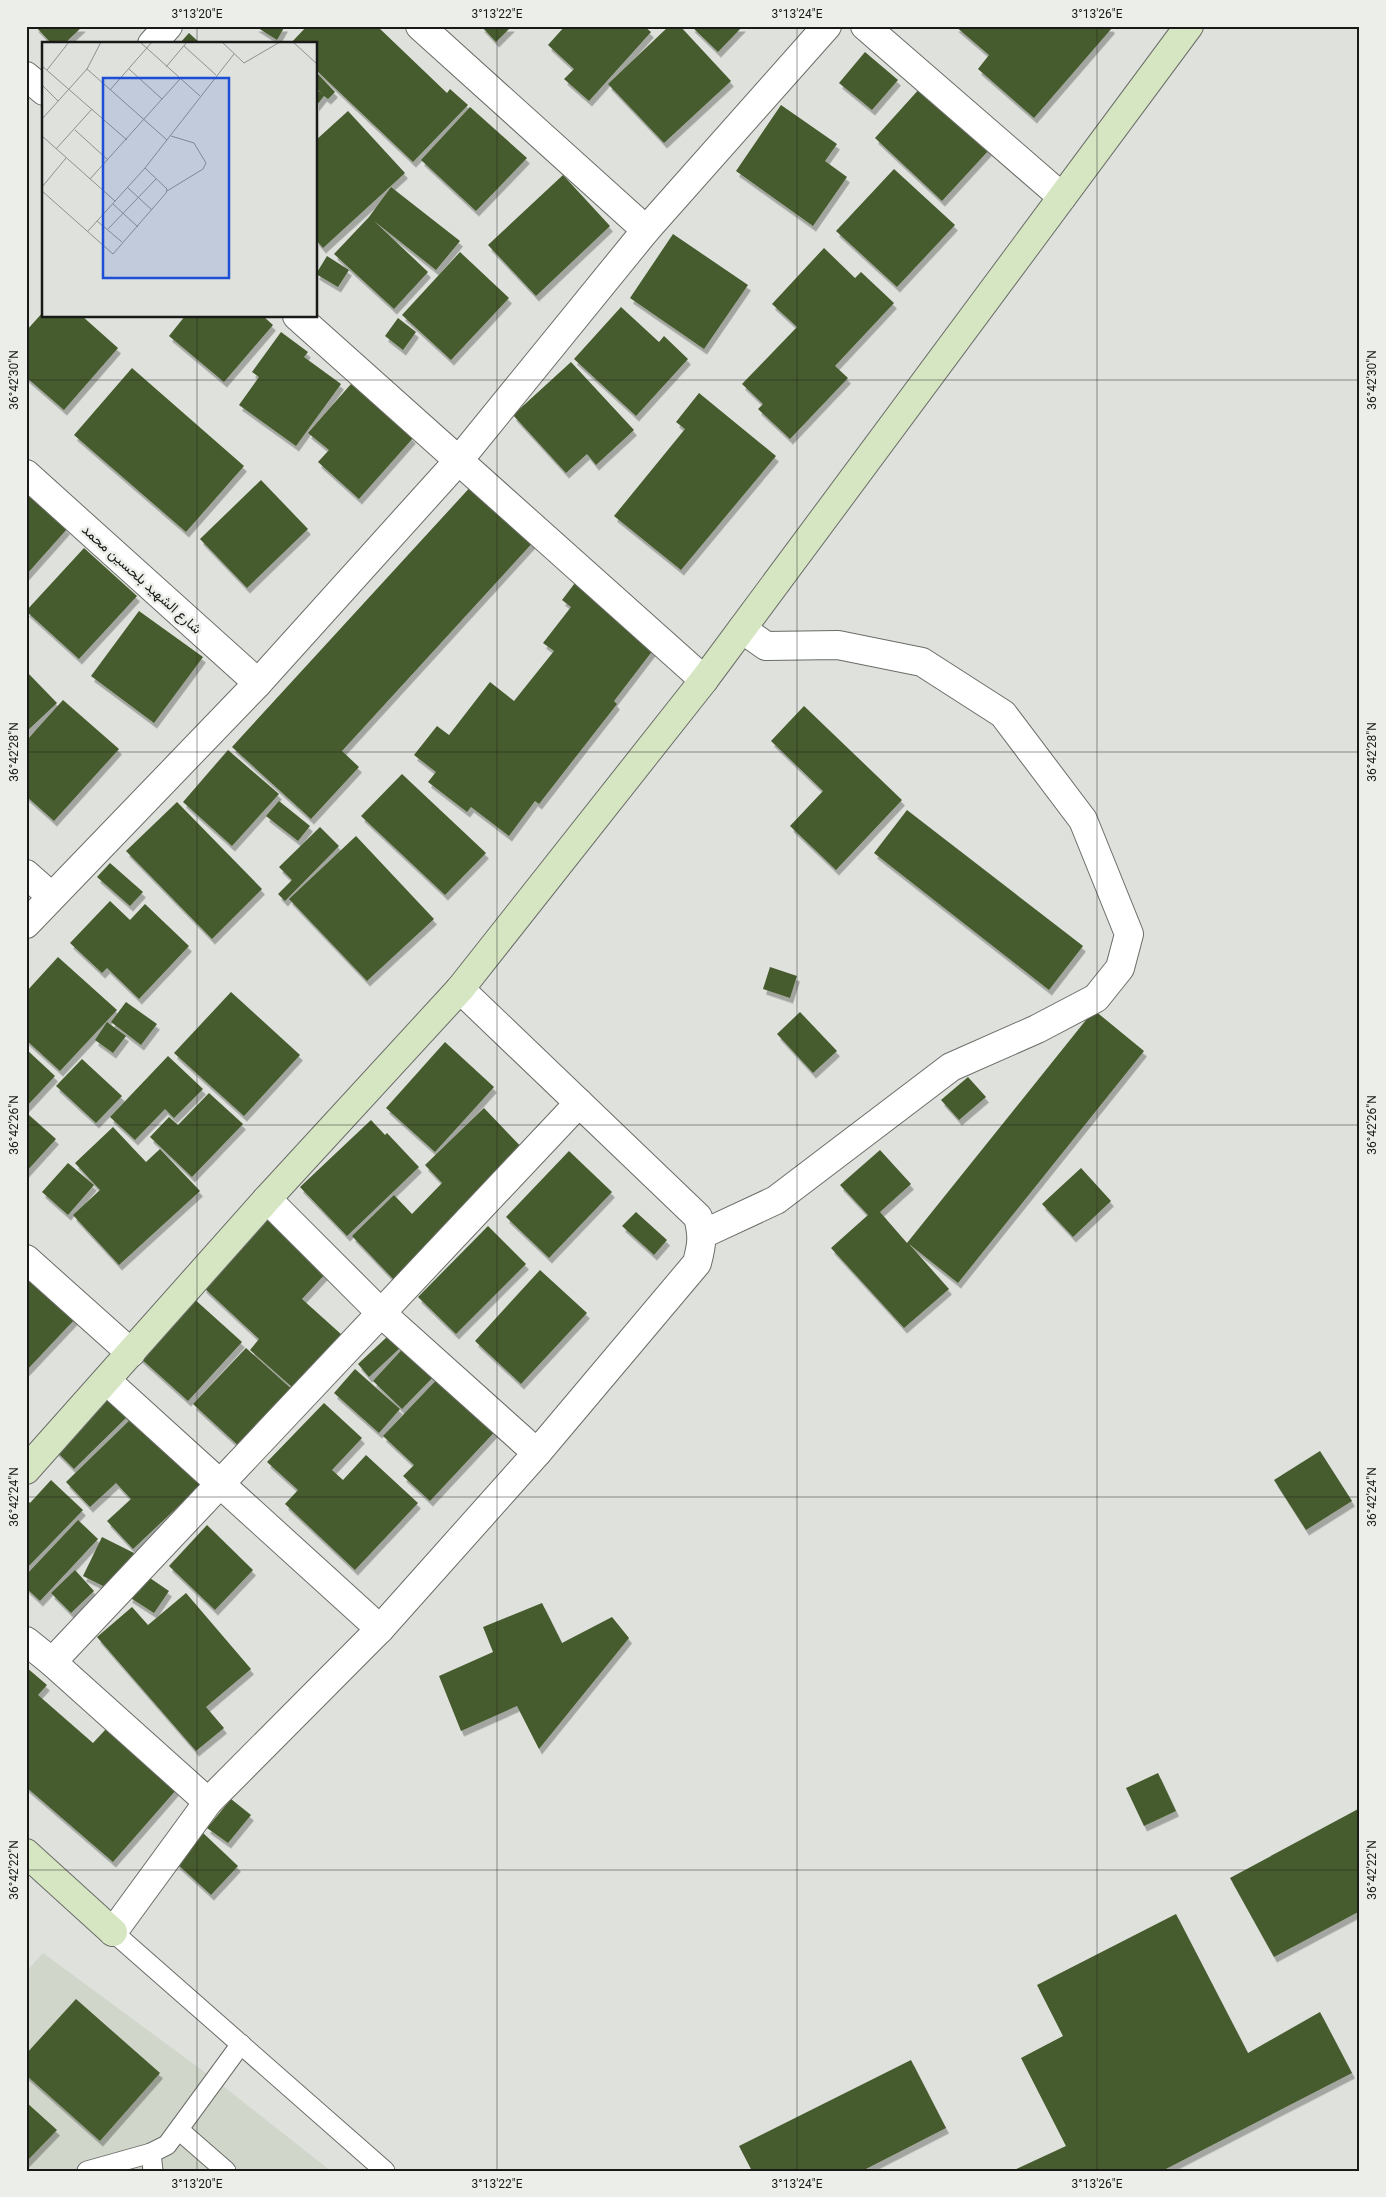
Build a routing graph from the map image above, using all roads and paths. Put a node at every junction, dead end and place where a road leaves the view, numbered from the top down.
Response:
1 (168, 26) edge
2 (420, 26) edge
3 (826, 26) edge
4 (865, 26) edge
5 (1189, 26) edge
6 (154, 42) edge
7 (26, 76) edge
8 (42, 89) edge
9 (1062, 197) junction
10 (646, 230) junction
11 (300, 318) edge
12 (459, 460) junction
13 (26, 474) edge
14 (742, 629) junction
15 (704, 680) junction
16 (258, 683) junction
17 (26, 874) edge
18 (51, 896) junction
19 (26, 924) edge
20 (460, 989) junction
21 (579, 1103) junction
22 (267, 1199) junction
23 (703, 1234) junction
24 (26, 1259) edge
25 (381, 1314) junction
26 (131, 1353) junction
27 (107, 1381) junction
28 (537, 1453) junction
29 (26, 1470) edge
30 (220, 1484) junction
31 (380, 1629) junction
32 (26, 1641) edge
33 (52, 1662) junction
34 (208, 1802) junction
35 (26, 1853) edge
36 (113, 1932) junction
37 (241, 2044) junction
38 (179, 2130) junction
39 (152, 2162) edge
40 (87, 2171) edge
41 (226, 2171) edge
42 (385, 2171) edge

1 - 6 street
2 - 10 street
3 - 10 street
4 - 9 street
5 - 9 street
7 - 8 street
9 - 14 street
10 - 12 street
11 - 12 street
12 - 15 street
12 - 16 street
13 - 16 street, شارع الشهيد بلحسين محمد
14 - 15 street
14 - 23 street
15 - 20 street
16 - 18 street
17 - 18 street
18 - 19 street
20 - 21 street
20 - 22 street
21 - 23 street
21 - 25 street
22 - 25 street
22 - 26 street
23 - 28 street
24 - 26 street
25 - 28 street
25 - 30 street
26 - 27 street
27 - 29 street
27 - 30 street
28 - 31 street
30 - 31 street
30 - 33 street
31 - 34 street
32 - 33 street
33 - 34 street
34 - 36 street
35 - 36 street
36 - 37 lane
37 - 38 lane
37 - 42 lane
38 - 39 lane
38 - 41 lane
39 - 40 lane

